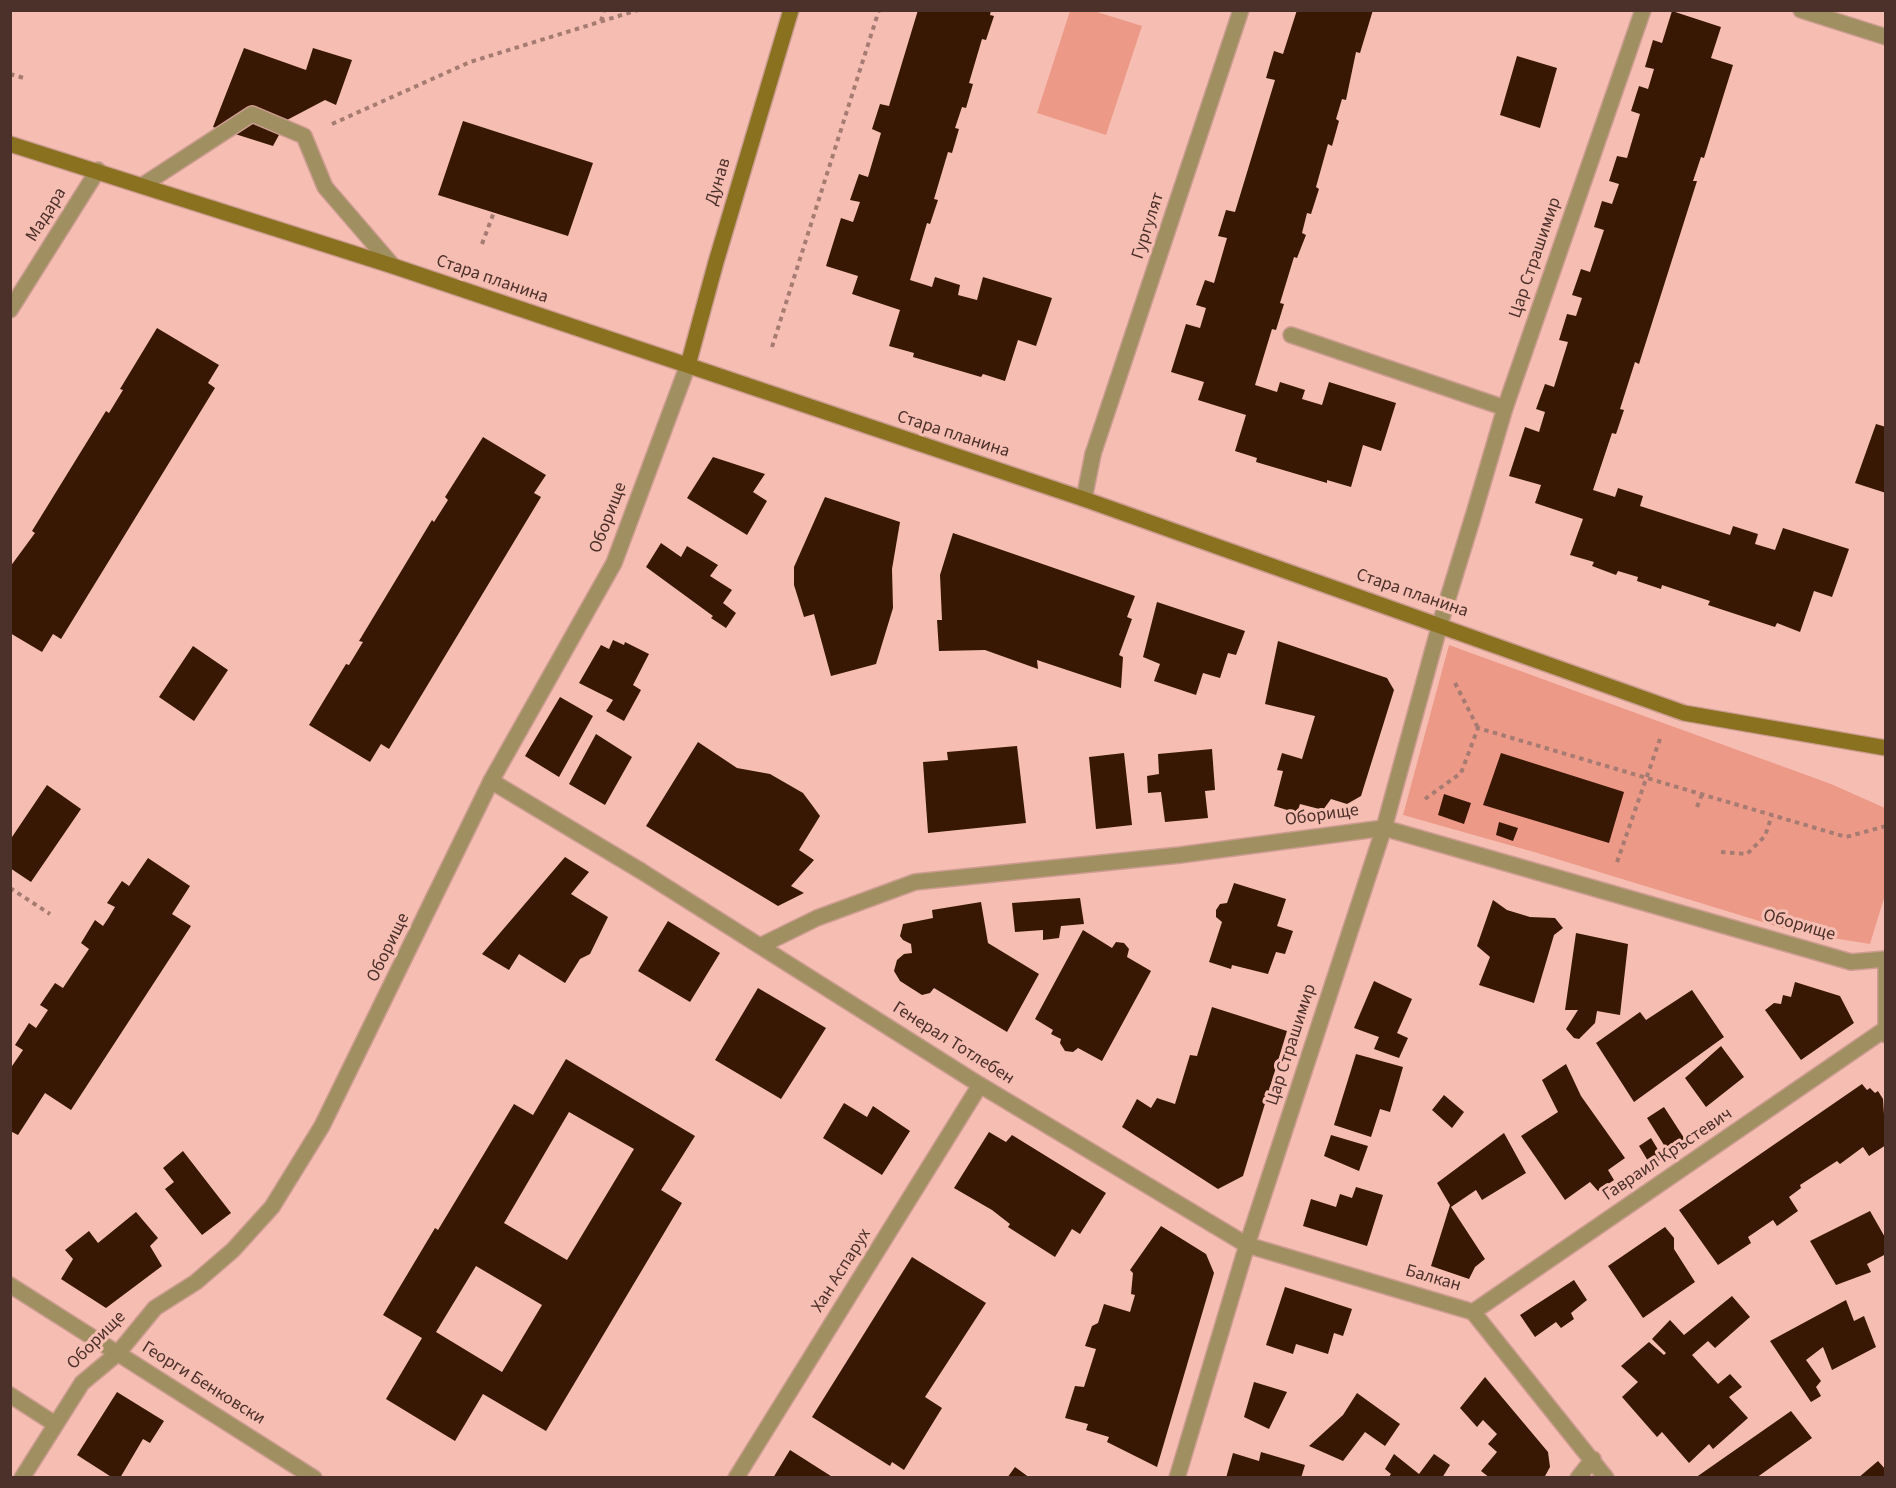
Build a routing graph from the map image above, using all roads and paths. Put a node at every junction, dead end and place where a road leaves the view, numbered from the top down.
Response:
1 (604, 10) edge
2 (638, 10) edge
3 (791, 10) edge
4 (879, 10) edge
5 (1240, 10) edge
6 (1643, 10) edge
7 (1801, 10) edge
8 (601, 22) junction
9 (1886, 37) edge
10 (10, 74) edge
11 (24, 78) dead end
12 (304, 136) junction
13 (10, 144) edge
14 (98, 170) junction
15 (143, 185) junction
16 (494, 212) dead end
17 (482, 243) dead end
18 (393, 267) junction
19 (10, 310) edge
20 (1291, 335) dead end
21 (772, 347) dead end
22 (688, 365) junction
23 (1505, 408) junction
24 (1084, 499) junction
25 (1440, 624) junction
26 (1671, 708) junction
27 (1886, 748) edge
28 (1646, 778) junction
29 (492, 781) junction
30 (1702, 794) junction
31 (1697, 807) dead end
32 (1772, 815) junction
33 (1386, 821) junction
34 (1886, 826) edge
35 (1720, 852) dead end
36 (1616, 866) dead end
37 (10, 888) edge
38 (50, 914) dead end
39 (760, 946) junction
40 (1886, 959) edge
41 (1886, 966) edge
42 (1885, 1033) edge
43 (981, 1085) junction
44 (1247, 1245) junction
45 (10, 1285) edge
46 (1473, 1312) junction
47 (118, 1353) junction
48 (10, 1395) edge
49 (55, 1424) junction
50 (1593, 1459) junction
51 (22, 1478) edge
52 (314, 1478) edge
53 (736, 1478) edge
54 (1177, 1478) edge
55 (1578, 1478) edge
56 (1606, 1478) edge

1 - 8 path
2 - 8 path
3 - 22 main road, Дунав
4 - 21 path
5 - 24 street, Гургулят
6 - 23 street, Цар Страшимир
7 - 9 street
8 - 12 path
10 - 11 path
12 - 15 street
12 - 18 street
13 - 14 main road, Стара планина
14 - 15 main road, Стара планина
14 - 19 street, Мадара
15 - 18 main road, Стара планина
16 - 17 path
18 - 22 main road, Стара планина
20 - 23 street
22 - 24 main road, Стара планина
22 - 29 street, Оборище
23 - 25 street, Цар Страшимир
24 - 25 main road, Стара планина
25 - 26 main road, Стара планина
25 - 33 street, Цар Страшимир
26 - 27 main road, Стара планина
26 - 28 path
28 - 30 path
28 - 33 path
28 - 36 path
29 - 39 street, Генерал Тотлебен
29 - 47 street, Оборище
30 - 31 path
30 - 32 path
32 - 34 path
32 - 35 path
33 - 39 street, Оборище
33 - 40 street, Оборище
33 - 44 street, Цар Страшимир
37 - 38 path
39 - 43 street, Генерал Тотлебен
41 - 42 street
42 - 46 street, Гавраил Кръстевич
43 - 44 street, Генерал Тотлебен
43 - 53 street, Хан Аспарух
44 - 46 street, Балкан
44 - 54 street, Цар Страшимир
45 - 47 street, Георги Бенковски
46 - 50 street, Балкан
47 - 49 street, Оборище
47 - 52 street, Георги Бенковски
48 - 49 street
49 - 51 street, Оборище
50 - 55 street
50 - 56 street, Балкан

